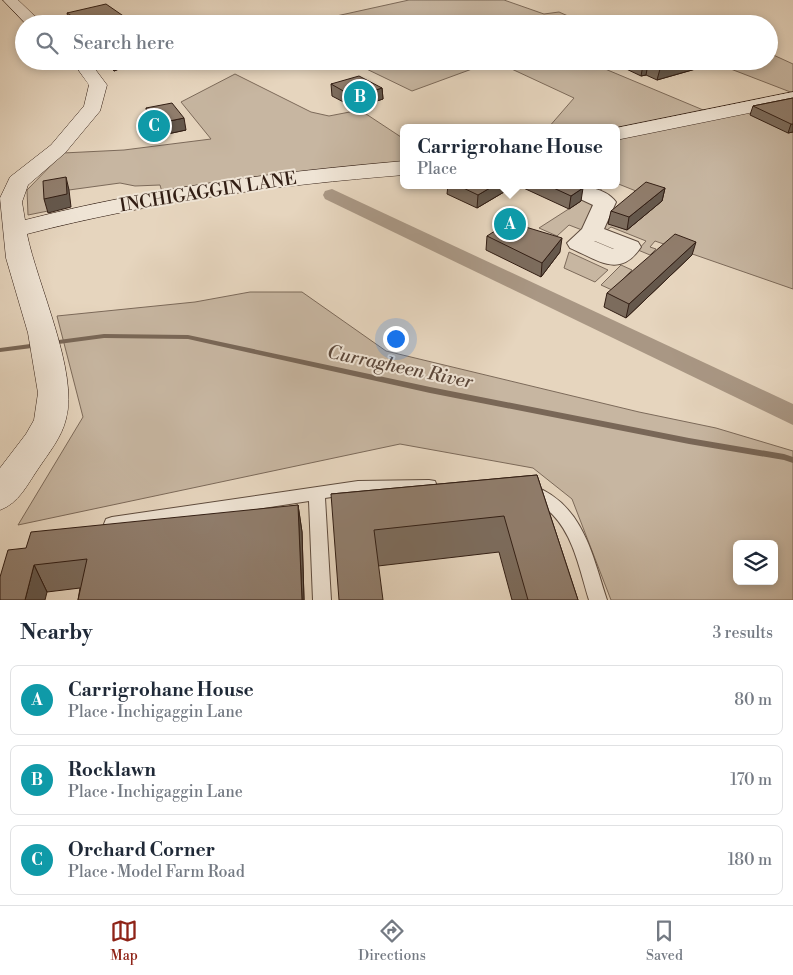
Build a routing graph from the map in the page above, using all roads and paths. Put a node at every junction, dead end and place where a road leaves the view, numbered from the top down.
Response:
1 (10, 0) edge
2 (26, 15) edge
3 (87, 70) edge
4 (793, 98) edge
5 (620, 133) edge
6 (400, 168) edge
7 (575, 189) edge
8 (9, 226) edge
9 (592, 232) dead end
10 (443, 486) edge
11 (517, 488) edge
12 (317, 494) junction
13 (0, 495) edge
14 (93, 527) edge
15 (322, 600) edge
16 (598, 600) edge

1 - 2 main road
3 - 8 main road
4 - 5 main road
6 - 8 main road, INCHIGAGGIN LANE
7 - 9 street
8 - 13 main road
10 - 12 lane
11 - 16 lane
12 - 14 lane
12 - 15 lane

